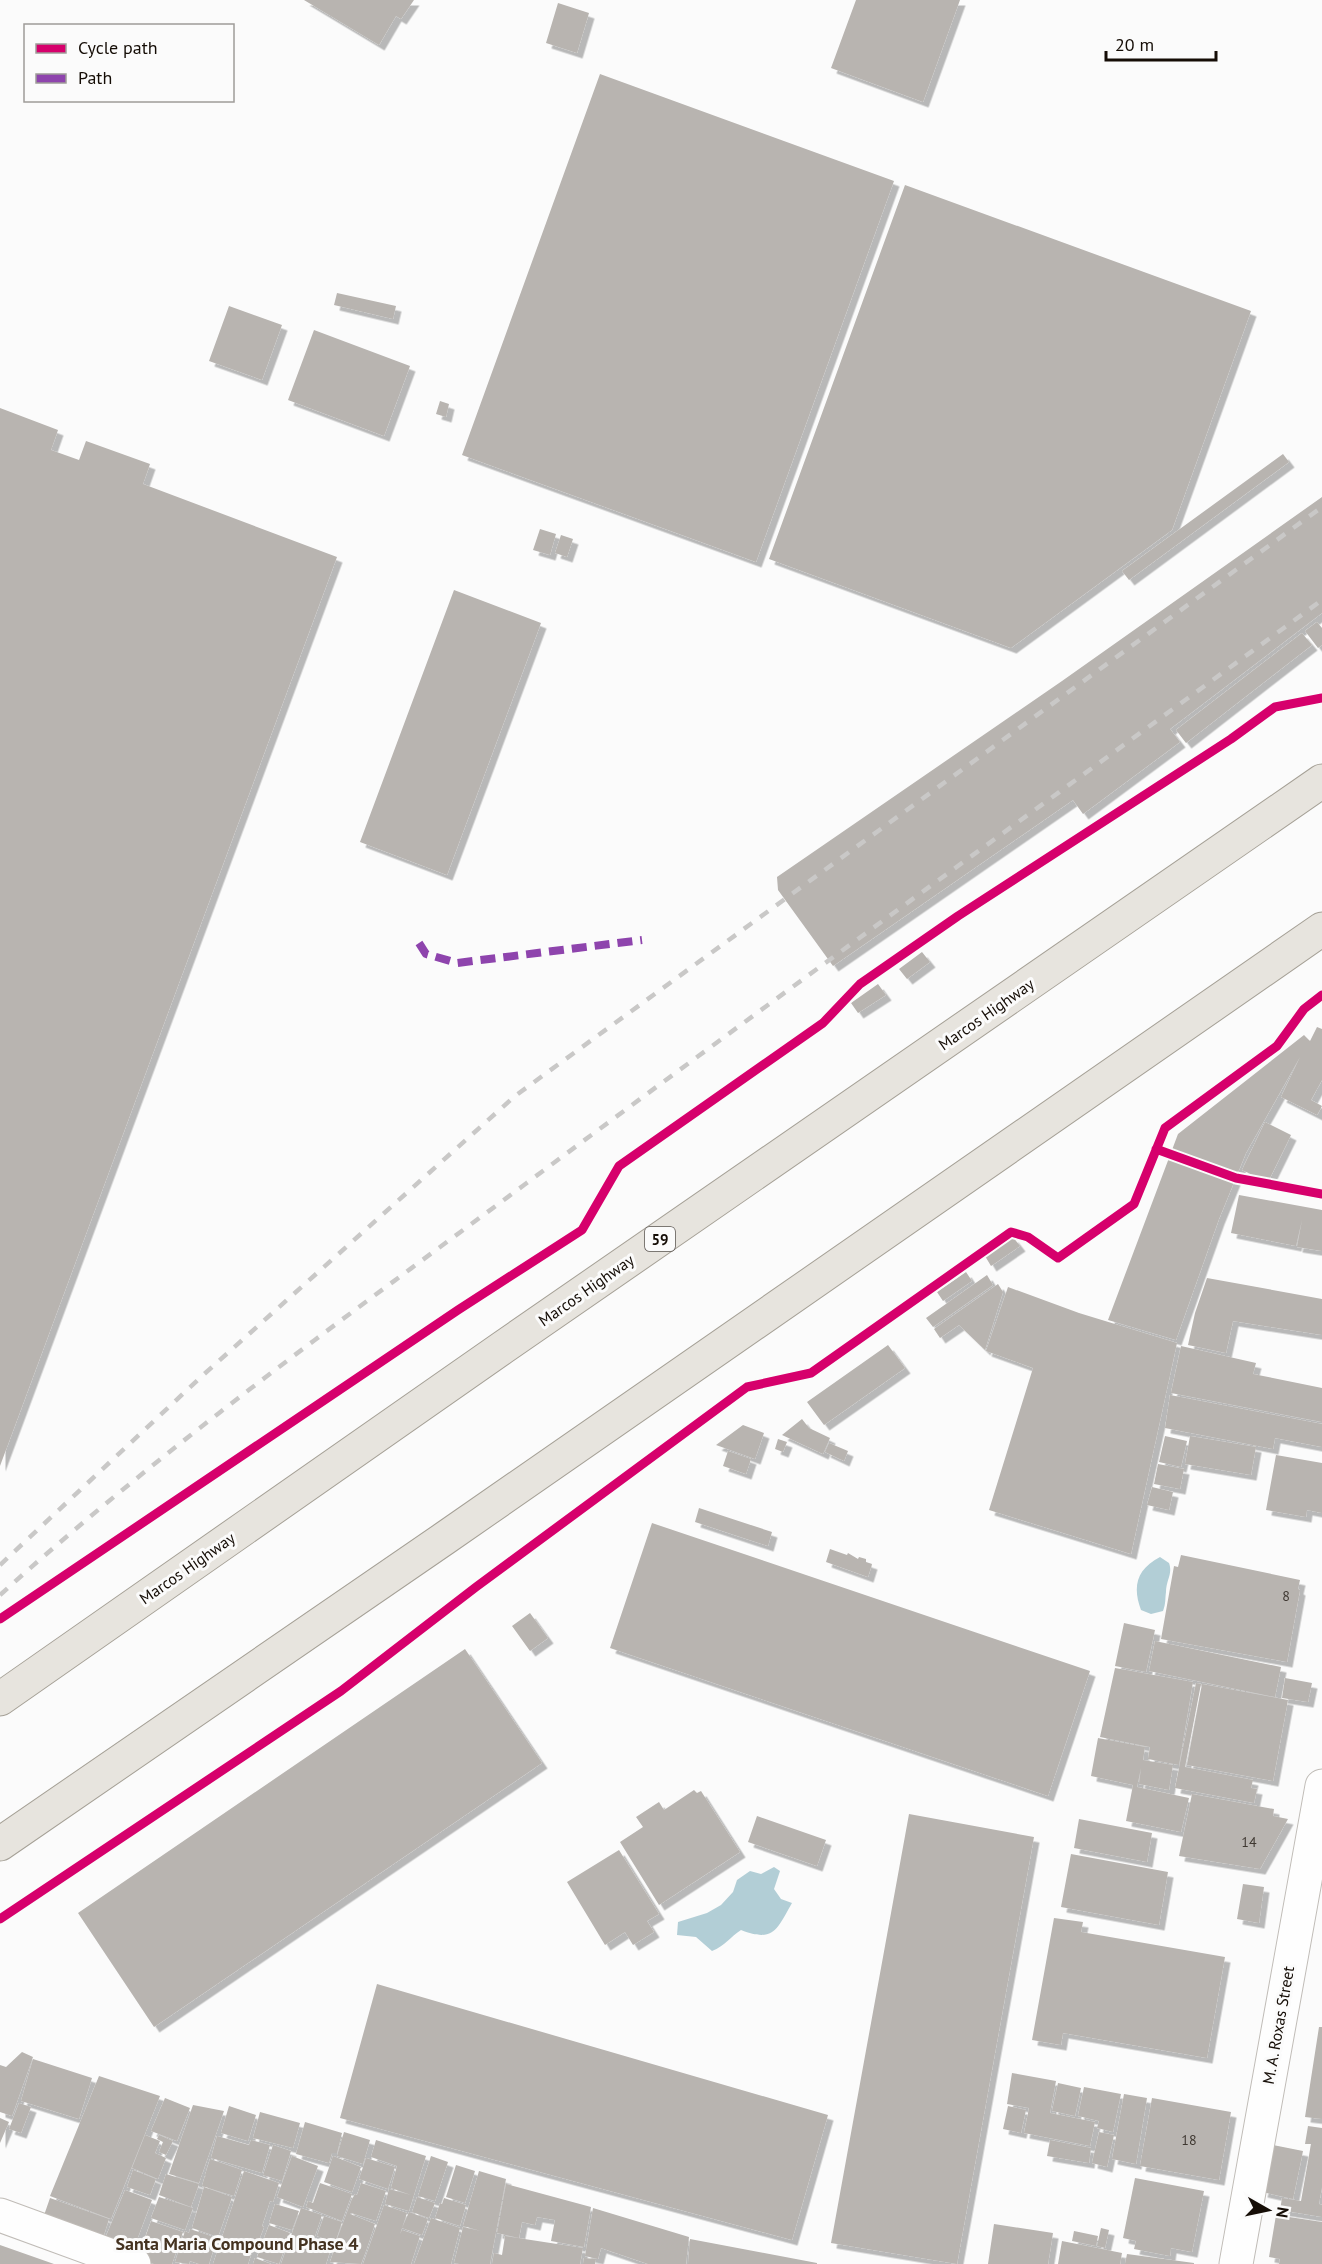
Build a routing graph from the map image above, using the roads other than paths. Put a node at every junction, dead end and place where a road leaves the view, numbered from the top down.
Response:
1 (1322, 781) edge
2 (1322, 929) edge
3 (0, 1699) edge
4 (1322, 1786) edge
5 (0, 1844) edge
6 (0, 2215) edge
7 (134, 2264) edge
8 (1236, 2264) edge

1 - 3 main road, Marcos Highway / 59
2 - 5 main road
4 - 8 street, M. A. Roxas Street
6 - 7 street

